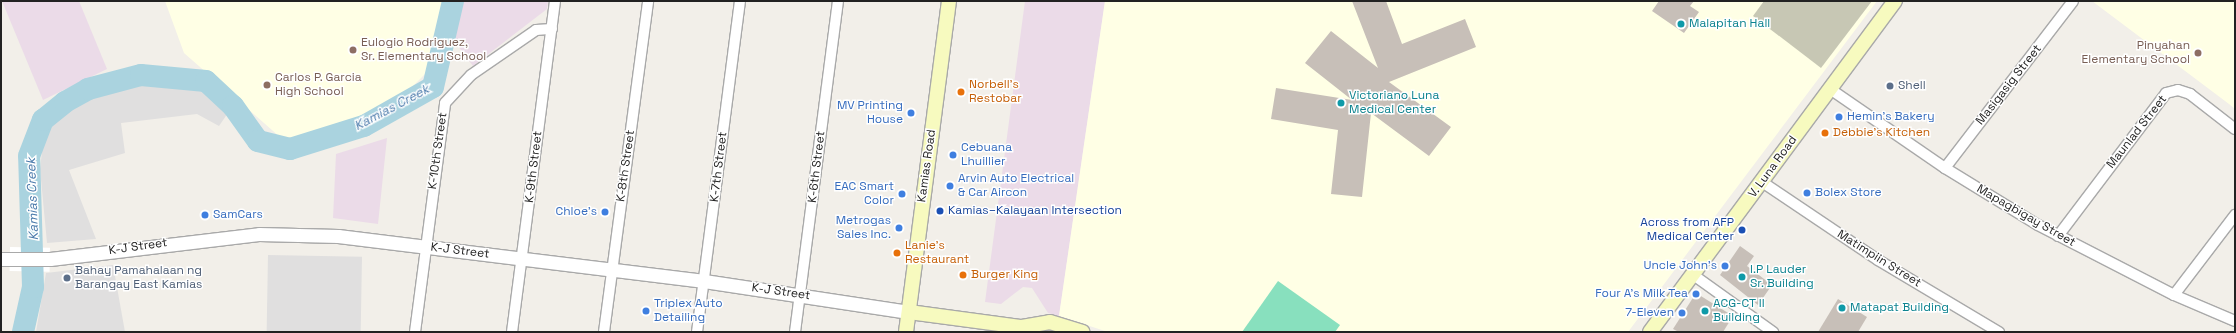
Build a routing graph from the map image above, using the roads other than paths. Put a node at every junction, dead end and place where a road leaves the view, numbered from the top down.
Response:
1 (555, 1) edge
2 (648, 1) edge
3 (740, 1) edge
4 (838, 1) edge
5 (949, 1) edge
6 (1895, 1) edge
7 (2074, 1) edge
8 (552, 28) junction
9 (1830, 89) junction
10 (2235, 129) edge
11 (1945, 168) junction
12 (1762, 182) junction
13 (2235, 215) edge
14 (2058, 236) junction
15 (425, 246) junction
16 (522, 258) junction
17 (5, 259) edge
18 (612, 269) junction
19 (1692, 274) junction
20 (704, 281) junction
21 (800, 295) junction
22 (2174, 295) junction
23 (909, 312) junction
24 (2235, 321) edge
25 (1026, 330) edge
26 (415, 332) edge
27 (512, 332) edge
28 (604, 332) edge
29 (697, 332) edge
30 (795, 332) edge
31 (906, 332) edge
32 (1083, 332) edge
33 (1650, 332) edge
34 (1773, 332) edge
35 (1999, 332) edge

1 - 8 street, K-9th Street
2 - 18 street, K-8th Street
3 - 20 street, K-7th Street
4 - 21 street, K-6th Street
5 - 23 main road, Kamias Road
6 - 9 main road, V. Luna Road
7 - 11 street, Masigasig Street
8 - 15 street, K-10th Street
8 - 16 street, K-9th Street
9 - 11 street, Mapagbigay Street
9 - 12 main road, V. Luna Road
10 - 14 street, Maunlad Street
11 - 14 street, Mapagbigay Street
12 - 19 main road, V. Luna Road
12 - 35 street, Matimpiin Street
13 - 22 street
14 - 22 street, Mapagbigay Street
15 - 16 street, K-J Street
15 - 17 street, K-J Street
15 - 26 street, K-10th Street
16 - 18 street, K-J Street
16 - 27 street, K-9th Street
18 - 20 street, K-J Street
18 - 28 street, K-8th Street
19 - 33 main road, V. Luna Road
19 - 34 street
20 - 21 street, K-J Street
20 - 29 street, K-7th Street
21 - 23 street, K-J Street
21 - 30 street, K-6th Street
22 - 24 street, Mapagbigay Street
23 - 25 main road
23 - 31 main road, Kamias Road
25 - 32 main road

